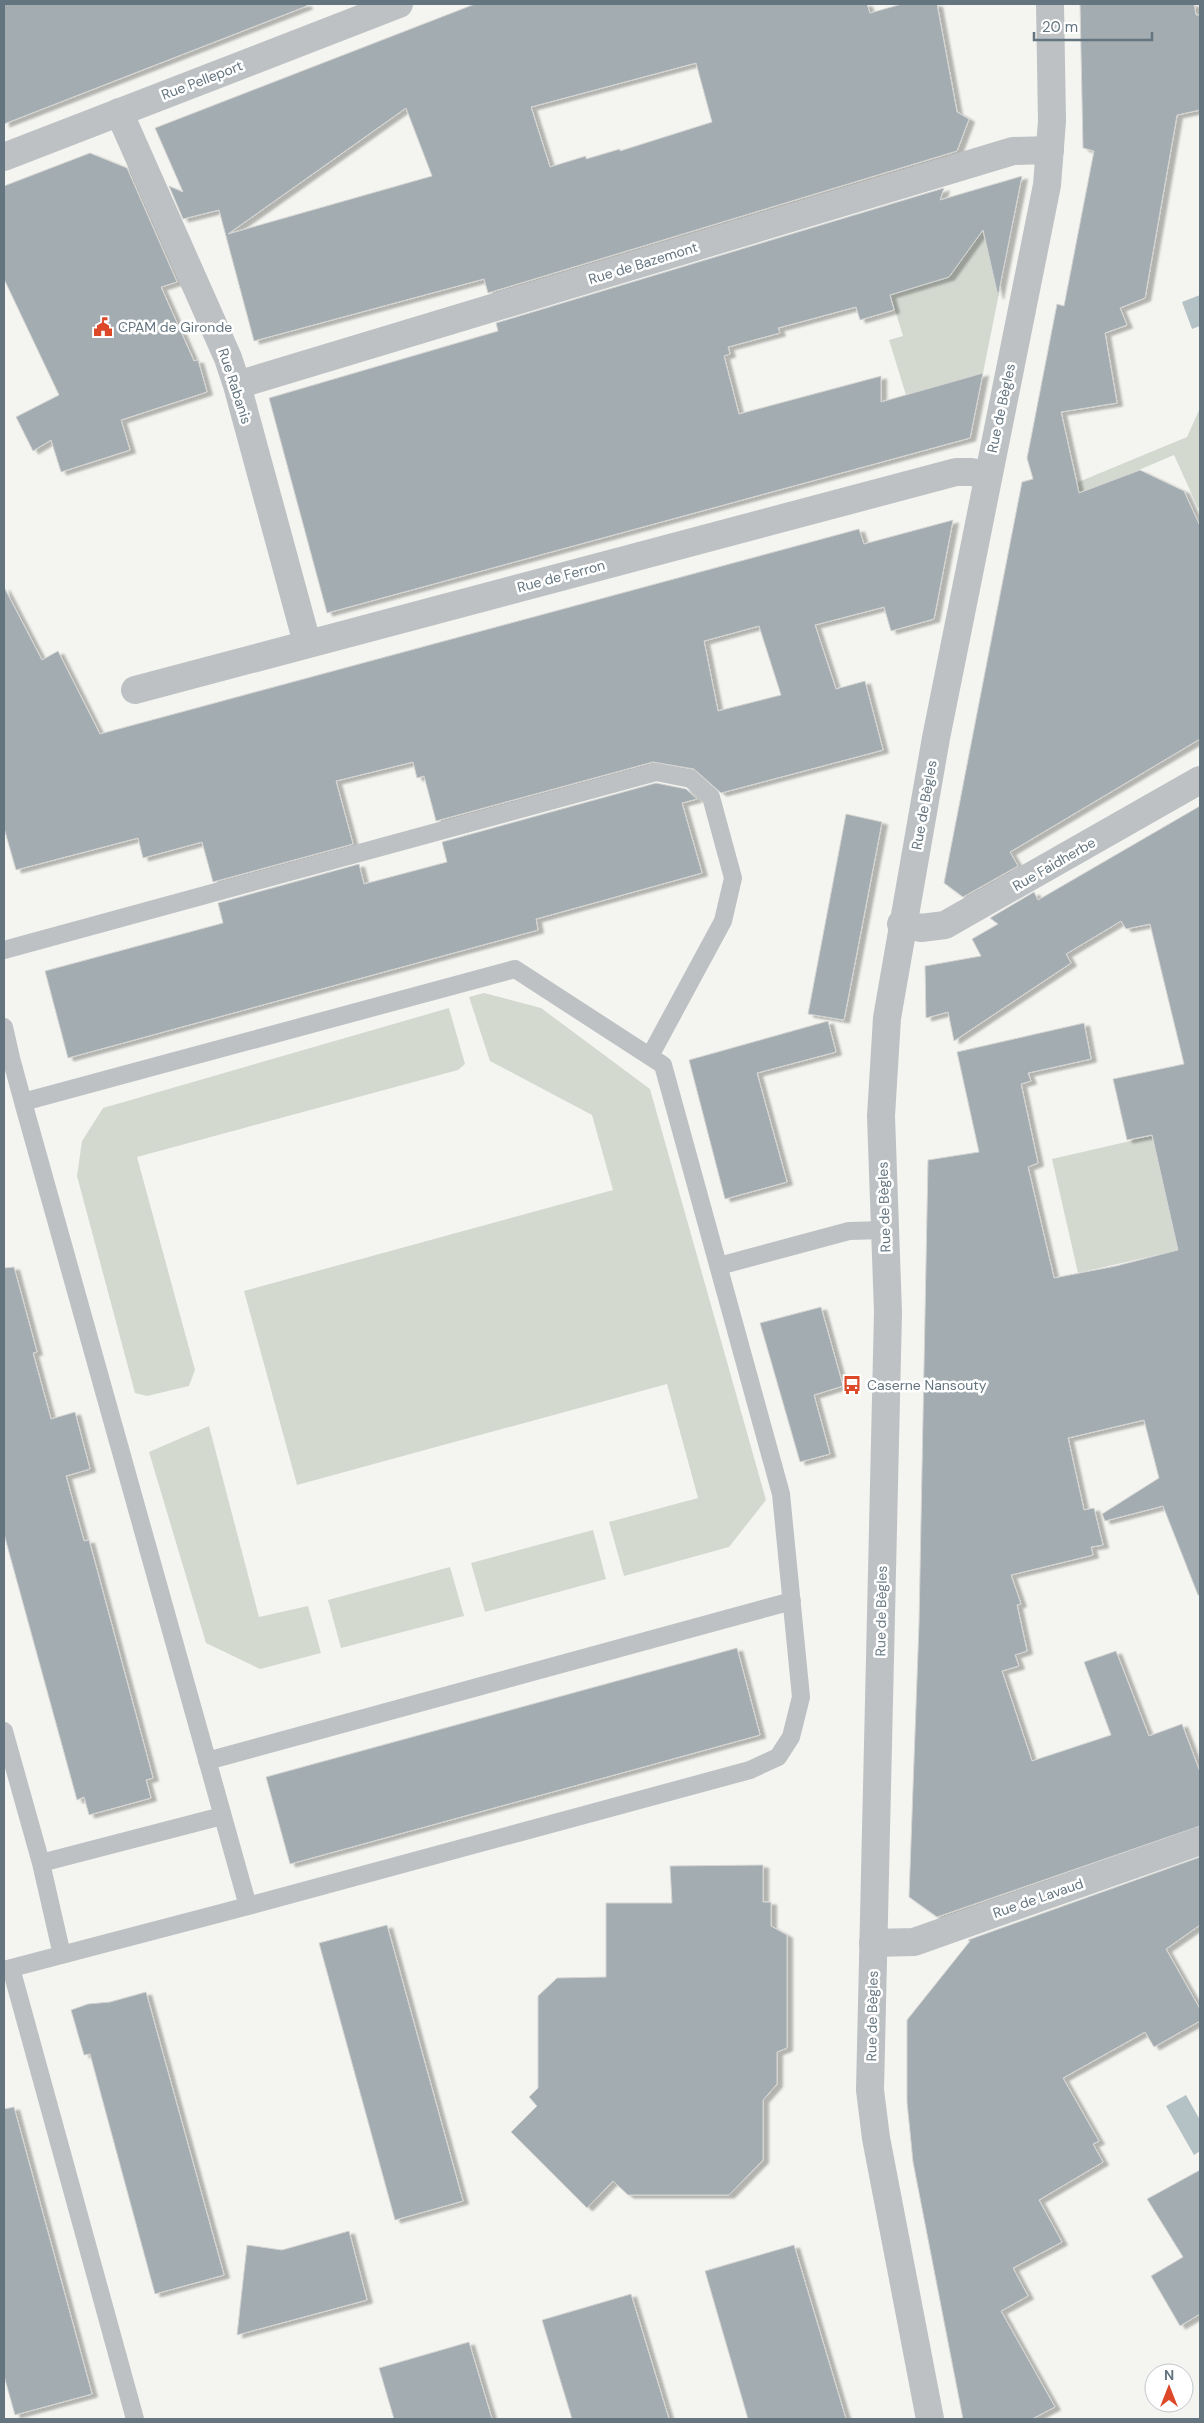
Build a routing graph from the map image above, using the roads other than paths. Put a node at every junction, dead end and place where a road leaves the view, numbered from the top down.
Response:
1 (399, 4) edge
2 (1050, 4) edge
3 (119, 112) junction
4 (1050, 150) junction
5 (4, 157) edge
6 (237, 385) junction
7 (988, 475) junction
8 (307, 643) junction
9 (135, 690) dead end
10 (1200, 780) edge
11 (902, 924) junction
12 (4, 950) edge
13 (4, 1027) edge
14 (650, 1056) junction
15 (8, 1059) edge
16 (23, 1102) junction
17 (885, 1230) junction
18 (718, 1266) junction
19 (792, 1601) junction
20 (4, 1731) edge
21 (207, 1761) junction
22 (222, 1816) junction
23 (1200, 1841) edge
24 (41, 1864) junction
25 (248, 1906) junction
26 (873, 1943) junction
27 (62, 1955) junction
28 (8, 1969) edge
29 (135, 2419) edge
30 (930, 2419) edge

1 - 3 street, Rue Pelleport
2 - 4 street, Rue de Bègles
3 - 5 street, Rue Pelleport
3 - 6 street, Rue Rabanis
4 - 6 street, Rue de Bazemont
4 - 7 street, Rue de Bègles
6 - 8 street, Rue Rabanis
7 - 8 street, Rue de Ferron
7 - 11 street, Rue de Bègles
8 - 9 street, Rue de Ferron
10 - 11 street, Rue Faidherbe
11 - 17 street, Rue de Bègles
12 - 14 lane
13 - 15 lane
14 - 16 lane
14 - 18 lane
15 - 16 lane
16 - 21 lane
17 - 18 lane
17 - 26 street, Rue de Bègles
18 - 19 lane
19 - 21 lane
19 - 25 lane
20 - 24 lane
21 - 22 lane
22 - 24 lane
22 - 25 lane
23 - 26 street, Rue de Lavaud
24 - 27 lane
25 - 27 lane
26 - 30 street, Rue de Bègles
27 - 28 lane
28 - 29 lane

